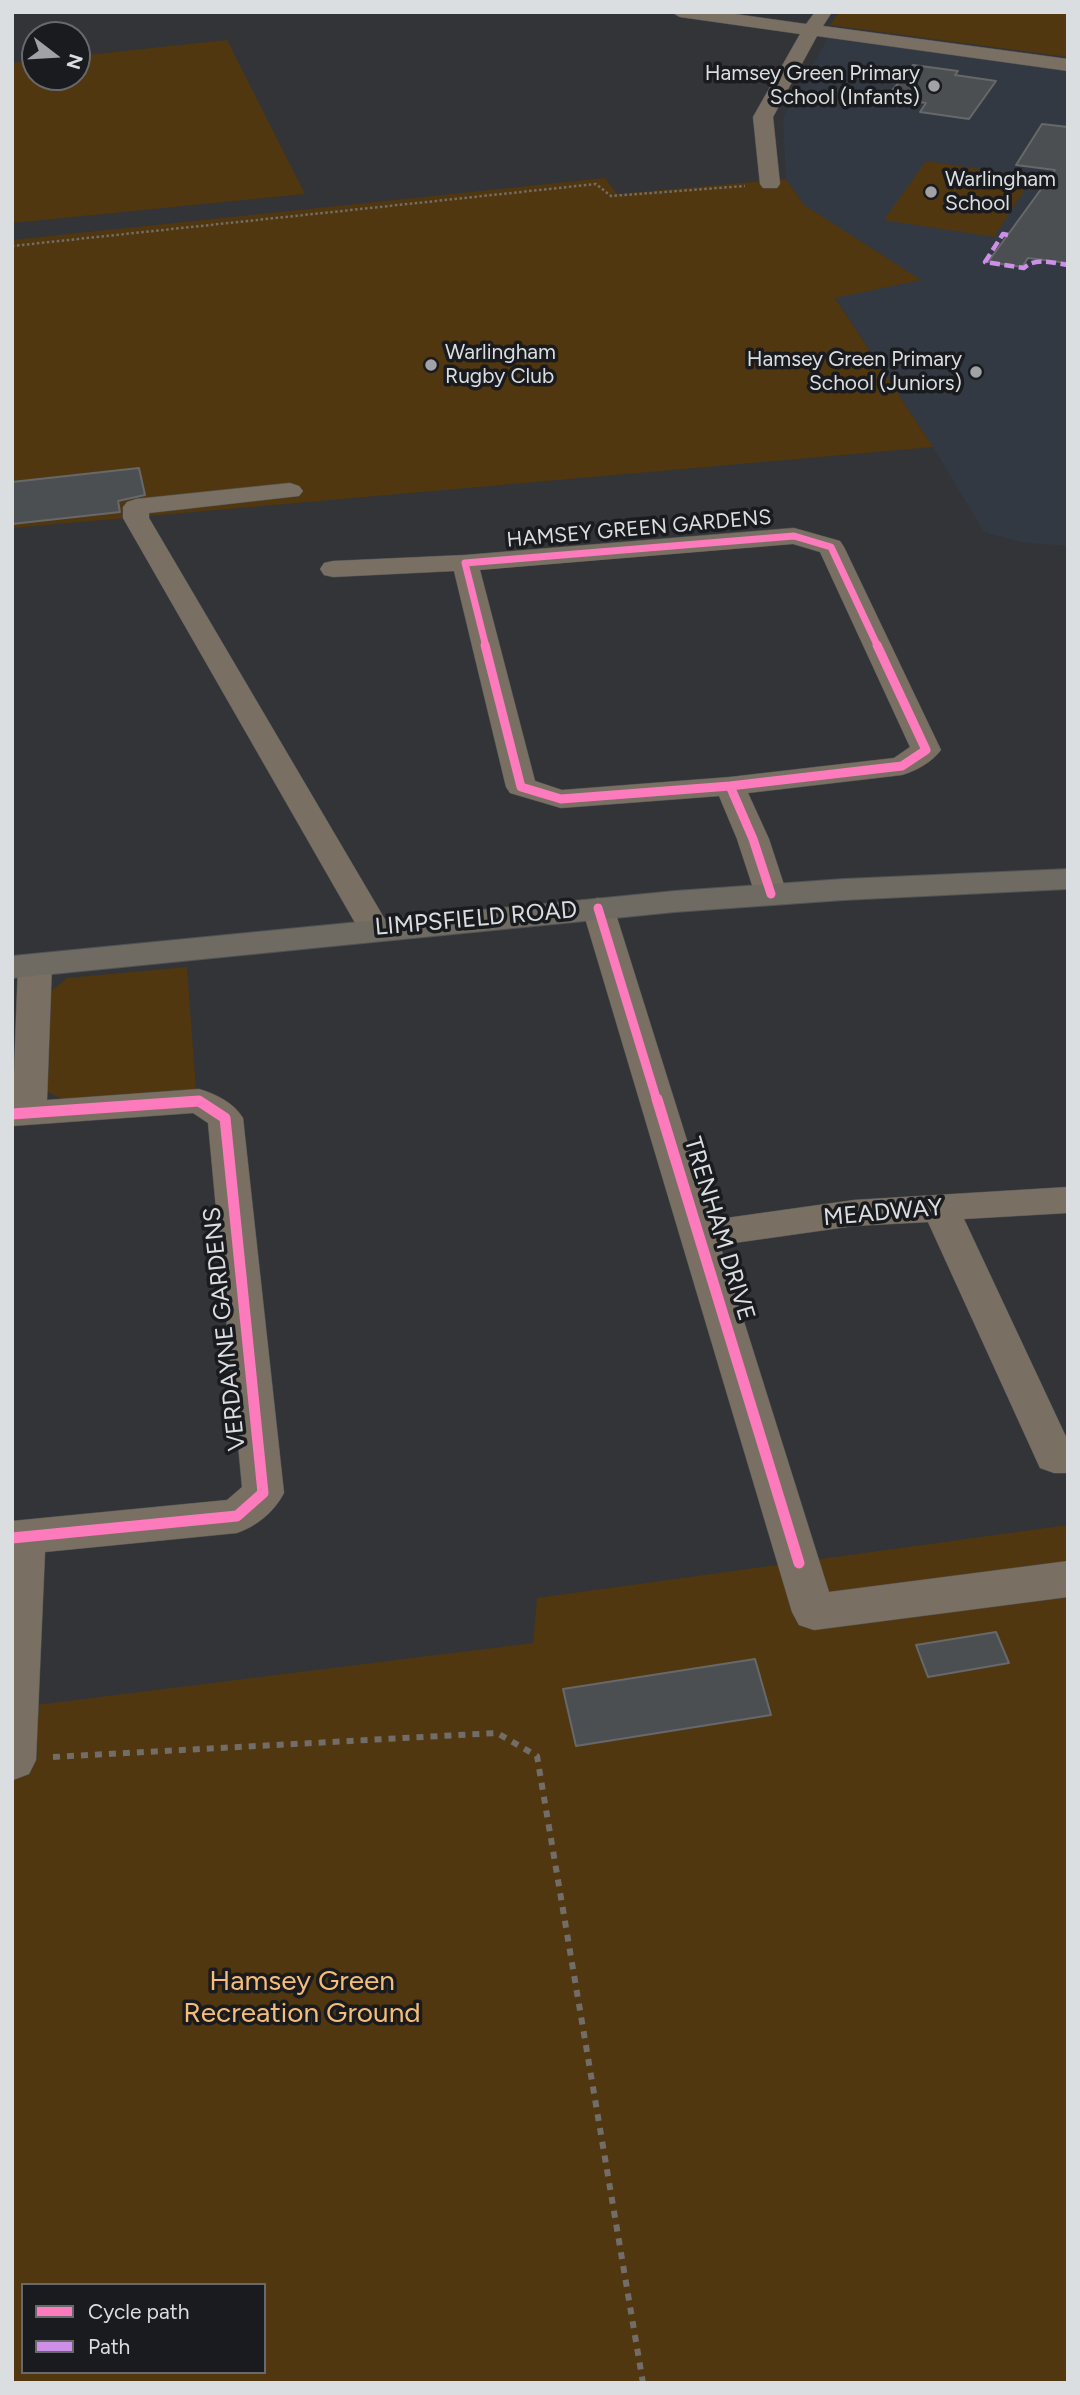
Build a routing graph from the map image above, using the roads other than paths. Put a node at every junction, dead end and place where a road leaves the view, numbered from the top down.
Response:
1 (680, 12) edge
2 (825, 12) edge
3 (811, 30) junction
4 (1068, 65) edge
5 (770, 184) road end
6 (290, 491) dead end
7 (465, 563) junction
8 (333, 569) dead end
9 (730, 786) junction
10 (1068, 878) edge
11 (771, 894) junction
12 (598, 908) junction
13 (374, 928) junction
14 (24, 966) edge
15 (21, 1113) edge
16 (1068, 1200) edge
17 (940, 1207) junction
18 (699, 1235) junction
19 (1068, 1457) edge
20 (19, 1537) edge
21 (1068, 1580) edge
22 (13, 1760) edge

1 - 3 street
2 - 3 street
3 - 4 street
3 - 5 street
6 - 13 street
7 - 8 street
7 - 9 street, HAMSEY GREEN GARDENS
7 - 9 street, HAMSEY GREEN GARDENS
9 - 11 street
10 - 11 main road, LIMPSFIELD ROAD
11 - 12 main road, LIMPSFIELD ROAD
12 - 13 main road, LIMPSFIELD ROAD
12 - 18 street, TRENHAM DRIVE
13 - 14 main road, LIMPSFIELD ROAD
14 - 15 street, VERDAYNE GARDENS
15 - 20 street, VERDAYNE GARDENS
16 - 17 street, MEADWAY
17 - 18 street, MEADWAY
17 - 19 street
18 - 21 street, TRENHAM DRIVE
20 - 22 street

